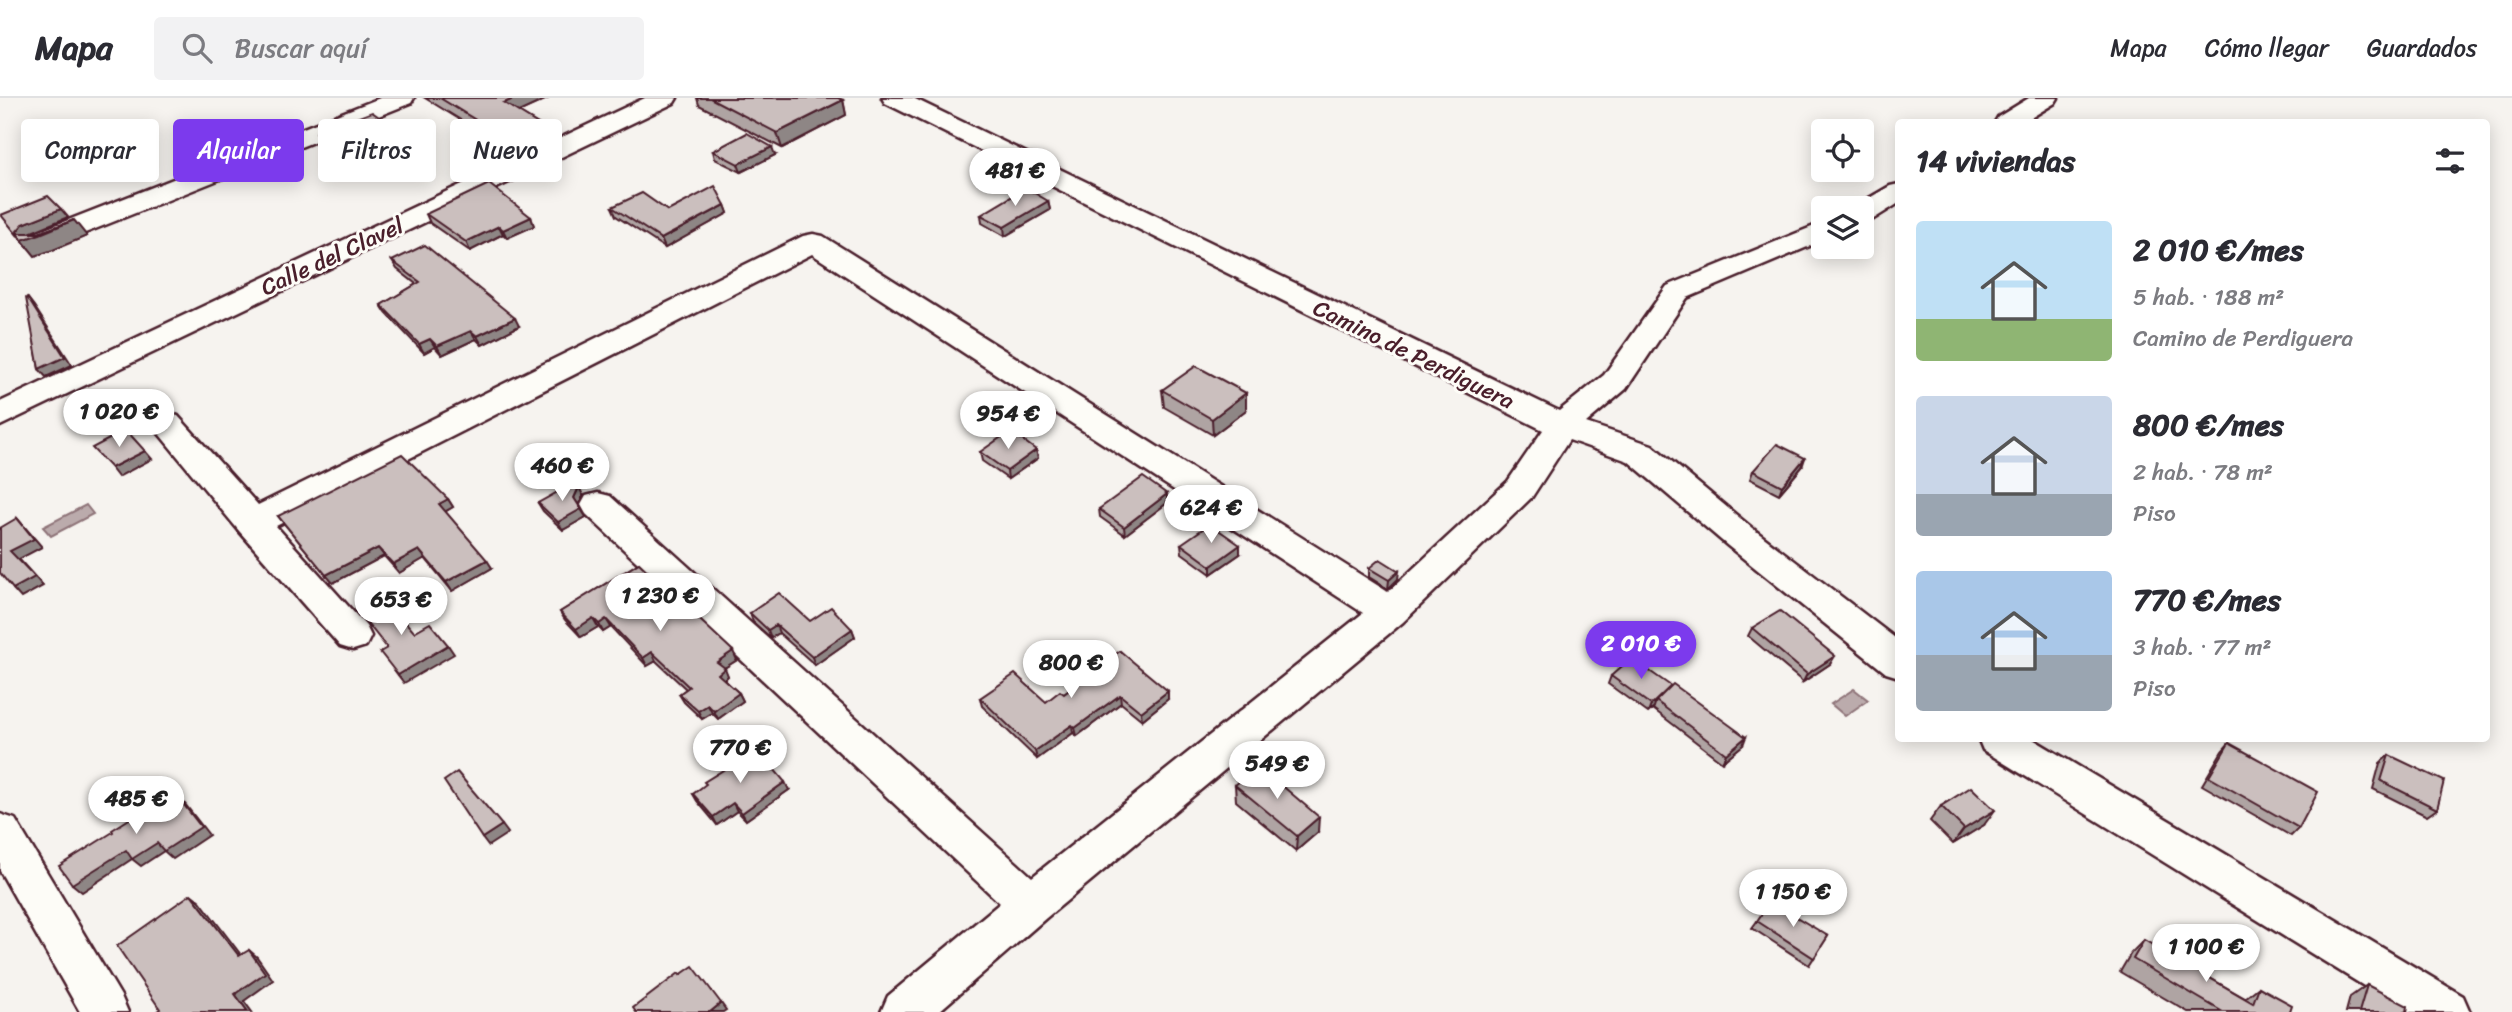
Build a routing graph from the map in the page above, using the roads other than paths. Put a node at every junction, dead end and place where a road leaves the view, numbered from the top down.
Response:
1 (402, 98) edge
2 (665, 98) edge
3 (894, 98) edge
4 (2046, 98) edge
5 (2012, 119) edge
6 (1895, 194) edge
7 (1874, 207) edge
8 (1811, 235) edge
9 (40, 241) edge
10 (0, 415) edge
11 (167, 424) dead end
12 (1562, 426) junction
13 (598, 505) dead end
14 (252, 523) junction
15 (1390, 612) junction
16 (353, 636) dead end
17 (1895, 659) edge
18 (2004, 742) edge
19 (0, 832) edge
20 (1031, 904) junction
21 (105, 1012) edge
22 (904, 1012) edge
23 (2447, 1012) edge

1 - 9 street
2 - 10 street, Calle del Clavel
3 - 12 street, Camino de Perdiguera
4 - 5 street
6 - 7 street
8 - 12 street
11 - 14 street
12 - 15 street
12 - 17 street, Camino de Perdiguera
13 - 20 street
14 - 15 street
14 - 16 street
15 - 20 street
18 - 23 street
19 - 21 street
20 - 22 street

